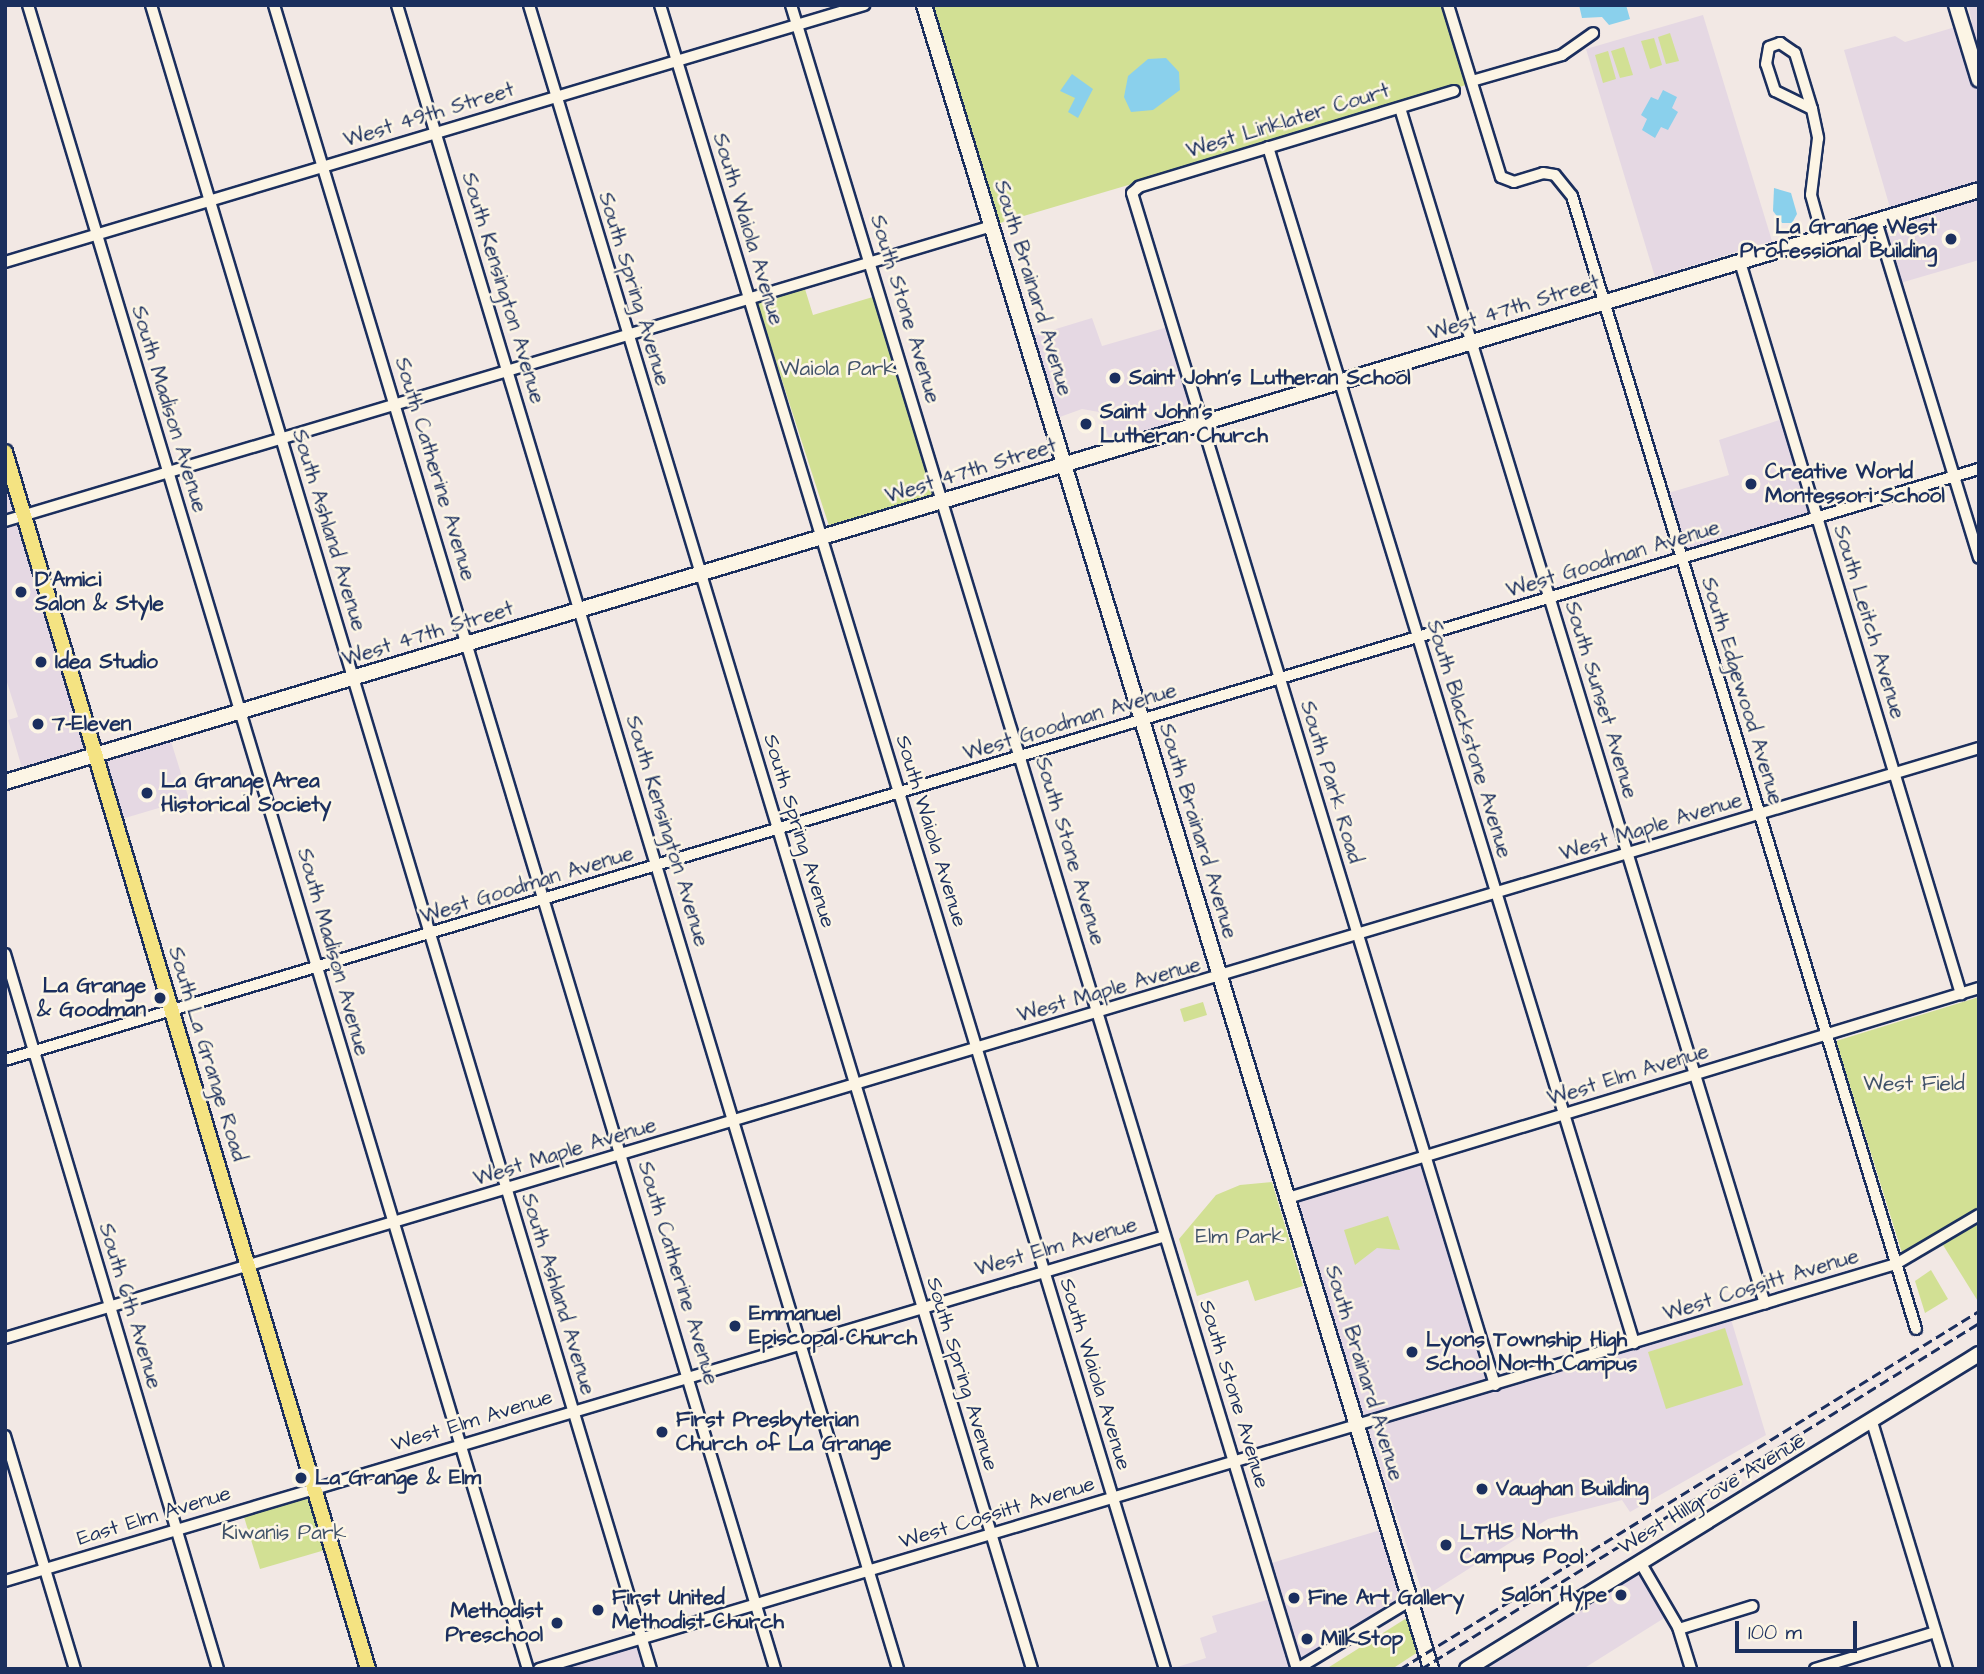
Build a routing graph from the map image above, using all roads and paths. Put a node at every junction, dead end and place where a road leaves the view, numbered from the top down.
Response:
1 (28, 5) edge
2 (151, 5) edge
3 (274, 5) edge
4 (397, 5) edge
5 (528, 5) edge
6 (660, 5) edge
7 (791, 5) edge
8 (864, 5) edge
9 (924, 5) edge
10 (1448, 5) edge
11 (1956, 5) edge
12 (797, 25) junction
13 (1593, 33) dead end
14 (677, 61) junction
15 (1979, 80) edge
16 (1472, 81) junction
17 (1454, 92) dead end
18 (556, 97) junction
19 (1400, 108) junction
20 (1812, 110) junction
21 (436, 133) junction
22 (1268, 147) junction
23 (323, 167) junction
24 (1133, 190) joint
25 (1979, 190) edge
26 (209, 201) junction
27 (1876, 221) junction
28 (992, 226) junction
29 (98, 234) junction
30 (1822, 237) junction
31 (5, 262) edge
32 (871, 262) junction
33 (1740, 262) junction
34 (749, 299) junction
35 (1604, 303) junction
36 (628, 334) junction
37 (1471, 343) junction
38 (508, 371) junction
39 (1339, 382) junction
40 (395, 405) junction
41 (1202, 424) junction
42 (281, 439) junction
43 (5, 452) edge
44 (1064, 465) junction
45 (1979, 469) edge
46 (167, 472) junction
47 (1954, 477) junction
48 (943, 501) junction
49 (24, 515) junction
50 (1818, 518) junction
51 (5, 521) edge
52 (821, 538) junction
53 (1979, 558) edge
54 (1682, 559) junction
55 (701, 574) junction
56 (1549, 598) junction
57 (580, 610) junction
58 (1418, 638) junction
59 (467, 644) junction
60 (355, 678) junction
61 (1279, 679) junction
62 (242, 712) junction
63 (1142, 721) junction
64 (1979, 748) edge
65 (96, 756) junction
66 (1021, 757) junction
67 (1895, 773) junction
68 (5, 782) edge
69 (900, 793) junction
70 (1759, 814) junction
71 (778, 830) junction
72 (1628, 854) junction
73 (657, 867) junction
74 (1496, 893) junction
75 (545, 900) junction
76 (431, 934) junction
77 (1359, 935) junction
78 (5, 954) edge
79 (317, 967) junction
80 (1221, 978) junction
81 (1979, 988) edge
82 (1961, 994) junction
83 (172, 1010) junction
84 (1100, 1013) junction
85 (1828, 1036) junction
86 (977, 1049) junction
87 (34, 1052) junction
88 (5, 1060) edge
89 (1695, 1075) junction
90 (857, 1085) junction
91 (1563, 1115) junction
92 (735, 1121) junction
93 (622, 1155) junction
94 (1425, 1157) junction
95 (507, 1189) junction
96 (1288, 1198) junction
97 (1979, 1215) edge
98 (393, 1222) junction
99 (1166, 1236) junction
100 (1896, 1264) junction
101 (248, 1266) junction
102 (1044, 1271) junction
103 (1765, 1304) junction
104 (922, 1306) junction
105 (111, 1307) junction
106 (1916, 1329) dead end
107 (5, 1338) edge
108 (1634, 1343) junction
109 (800, 1344) junction
110 (1979, 1354) edge
111 (688, 1376) junction
112 (1495, 1385) junction
113 (573, 1411) junction
114 (1872, 1422) junction
115 (1358, 1426) junction
116 (5, 1436) edge
117 (460, 1444) junction
118 (1236, 1462) junction
119 (314, 1488) junction
120 (1114, 1498) junction
121 (176, 1530) junction
122 (990, 1535) junction
123 (1640, 1562) junction
124 (45, 1569) junction
125 (870, 1571) junction
126 (5, 1581) edge
127 (1411, 1600) junction
128 (757, 1604) junction
129 (1754, 1606) dead end
130 (1679, 1629) junction
131 (1936, 1632) junction
132 (642, 1638) junction
133 (75, 1669) edge
134 (218, 1669) edge
135 (368, 1669) edge
136 (528, 1669) edge
137 (539, 1669) edge
138 (651, 1669) edge
139 (775, 1669) edge
140 (898, 1669) edge
141 (1032, 1669) edge
142 (1165, 1669) edge
143 (1297, 1669) edge
144 (1431, 1669) edge
145 (1467, 1669) edge
146 (1690, 1669) edge
147 (1815, 1669) edge
148 (1947, 1669) edge

1 - 29 street, South Madison Avenue
2 - 26 street, South Ashland Avenue
3 - 23 street, South Catherine Avenue
4 - 21 street, South Kensington Avenue
5 - 18 street, South Spring Avenue
6 - 14 street, South Waiola Avenue
7 - 12 street, South Stone Avenue
8 - 12 street, West 49th Street
9 - 28 street, South Brainard Avenue
10 - 16 street, South Edgewood Avenue
11 - 15 street
12 - 14 street, West 49th Street
12 - 32 street, South Stone Avenue
13 - 16 street
14 - 18 street, West 49th Street
14 - 34 street, South Waiola Avenue
16 - 35 street, South Edgewood Avenue
17 - 19 street, West Linklater Court
18 - 21 street, West 49th Street
18 - 36 street, South Spring Avenue
19 - 22 street, West Linklater Court
19 - 37 street, South Sunset Avenue
20 - 20 street
20 - 30 street
21 - 23 street, West 49th Street
21 - 38 street, South Kensington Avenue
22 - 24 street, West Linklater Court
22 - 39 street, South Blackstone Avenue
23 - 26 street, West 49th Street
23 - 40 street, South Catherine Avenue
24 - 41 street, South Park Road
25 - 27 street, West 47th Street
26 - 29 street, West 49th Street
26 - 42 street, South Ashland Avenue
27 - 30 street, West 47th Street
27 - 47 street
28 - 32 street
28 - 44 street, South Brainard Avenue
29 - 31 street, West 49th Street
29 - 46 street, South Madison Avenue
30 - 33 street, West 47th Street
32 - 34 street
32 - 48 street, South Stone Avenue
33 - 35 street, West 47th Street
33 - 50 street, South Leitch Avenue
34 - 36 street
34 - 52 street, South Waiola Avenue
35 - 37 street, West 47th Street
35 - 54 street, South Edgewood Avenue
36 - 38 street
36 - 55 street, South Spring Avenue
37 - 39 street, West 47th Street
37 - 56 street, South Sunset Avenue
38 - 40 street
38 - 57 street, South Kensington Avenue
39 - 41 street, West 47th Street
39 - 58 street, South Blackstone Avenue
40 - 42 street
40 - 59 street, South Catherine Avenue
41 - 44 street, West 47th Street
41 - 61 street, South Park Road
42 - 46 street
42 - 60 street, South Ashland Avenue
43 - 49 main road, South La Grange Road
44 - 48 street, West 47th Street
44 - 63 street, South Brainard Avenue
45 - 47 street, West Goodman Avenue
46 - 49 street
46 - 62 street, South Madison Avenue
47 - 50 street, West Goodman Avenue
47 - 53 street
48 - 52 street, West 47th Street
48 - 66 street, South Stone Avenue
49 - 51 street
49 - 65 main road, South La Grange Road
50 - 54 street, West Goodman Avenue
50 - 67 street, South Leitch Avenue
52 - 55 street, West 47th Street
52 - 69 street, South Waiola Avenue
54 - 56 street, West Goodman Avenue
54 - 70 street, South Edgewood Avenue
55 - 57 street, West 47th Street
55 - 71 street, South Spring Avenue
56 - 58 street, West Goodman Avenue
56 - 72 street, South Sunset Avenue
57 - 59 street, West 47th Street
57 - 73 street, South Kensington Avenue
58 - 61 street, West Goodman Avenue
58 - 74 street, South Blackstone Avenue
59 - 60 street, West 47th Street
59 - 75 street, South Catherine Avenue
60 - 62 street, West 47th Street
60 - 76 street, South Ashland Avenue
61 - 63 street, West Goodman Avenue
61 - 77 street, South Park Road
62 - 65 street, West 47th Street
62 - 79 street, South Madison Avenue
63 - 66 street, West Goodman Avenue
63 - 80 street, South Brainard Avenue
64 - 67 street, West Maple Avenue
65 - 68 street, West 47th Street
65 - 83 main road, South La Grange Road
66 - 69 street, West Goodman Avenue
66 - 84 street, South Stone Avenue
67 - 70 street, West Maple Avenue
67 - 82 street, South Leitch Avenue
69 - 71 street, West Goodman Avenue
69 - 86 street, South Waiola Avenue
70 - 72 street, West Maple Avenue
70 - 85 street, South Edgewood Avenue
71 - 73 street, West Goodman Avenue
71 - 90 street, South Spring Avenue
72 - 74 street, West Maple Avenue
72 - 89 street, South Sunset Avenue
73 - 75 street, West Goodman Avenue
73 - 92 street, South Kensington Avenue
74 - 77 street, West Maple Avenue
74 - 91 street, South Blackstone Avenue
75 - 76 street, West Goodman Avenue
75 - 93 street, South Catherine Avenue
76 - 79 street, West Goodman Avenue
76 - 95 street, South Ashland Avenue
77 - 80 street, West Maple Avenue
77 - 94 street, South Park Road
78 - 87 street, South 6th Avenue
79 - 83 street, West Goodman Avenue
79 - 98 street, South Madison Avenue
80 - 84 street, West Maple Avenue
80 - 96 street, South Brainard Avenue
81 - 82 street, West Elm Avenue
82 - 85 street, West Elm Avenue
83 - 87 street, West Goodman Avenue
83 - 101 main road, South La Grange Road
84 - 86 street, West Maple Avenue
84 - 99 street, South Stone Avenue
85 - 89 street, West Elm Avenue
85 - 100 street, South Edgewood Avenue
86 - 90 street, West Maple Avenue
86 - 102 street, South Waiola Avenue
87 - 88 street, West Goodman Avenue
87 - 105 street, South 6th Avenue
89 - 91 street, West Elm Avenue
89 - 103 street, South Sunset Avenue
90 - 92 street, West Maple Avenue
90 - 104 street, South Spring Avenue
91 - 94 street, West Elm Avenue
91 - 108 street, South Blackstone Avenue
92 - 93 street, West Maple Avenue
92 - 109 street, South Kensington Avenue
93 - 95 street, West Maple Avenue
93 - 111 street, South Catherine Avenue
94 - 96 street, West Elm Avenue
94 - 112 street, South Park Road
95 - 98 street, West Maple Avenue
95 - 113 street, South Ashland Avenue
96 - 115 street, South Brainard Avenue
97 - 100 street, West Cossitt Avenue
98 - 101 street, West Maple Avenue
98 - 117 street, South Madison Avenue
99 - 102 street, West Elm Avenue
99 - 118 street, South Stone Avenue
100 - 103 street, West Cossitt Avenue
100 - 106 street, South Edgewood Avenue
101 - 105 street, West Maple Avenue
101 - 119 main road, South La Grange Road
102 - 104 street, West Elm Avenue
102 - 120 street, South Waiola Avenue
103 - 108 street, West Cossitt Avenue
104 - 109 street, West Elm Avenue
104 - 122 street, South Spring Avenue
105 - 107 street, West Maple Avenue
105 - 121 street, South 6th Avenue
108 - 112 street, West Cossitt Avenue
109 - 111 street, West Elm Avenue
109 - 125 street, South Kensington Avenue
110 - 114 street, West Hillgrove Avenue
111 - 113 street, West Elm Avenue
111 - 128 street, South Catherine Avenue
112 - 115 street, West Cossitt Avenue
113 - 117 street, West Elm Avenue
113 - 132 street, South Ashland Avenue
114 - 123 street, West Hillgrove Avenue
114 - 131 street
115 - 118 street, West Cossitt Avenue
115 - 127 street, South Brainard Avenue
116 - 124 street
117 - 119 street, West Elm Avenue
117 - 136 street, South Madison Avenue
118 - 120 street, West Cossitt Avenue
118 - 143 street, South Stone Avenue
119 - 121 street, East Elm Avenue
119 - 135 main road, South La Grange Road
120 - 122 street, West Cossitt Avenue
120 - 142 street, South Waiola Avenue
121 - 124 street, East Elm Avenue
121 - 134 street, South 6th Avenue
122 - 125 street, West Cossitt Avenue
122 - 141 street, South Spring Avenue
123 - 130 street
123 - 145 street, West Hillgrove Avenue
124 - 126 street, East Elm Avenue
124 - 133 street
125 - 128 street, West Cossitt Avenue
125 - 140 street, South Kensington Avenue
127 - 143 street
127 - 144 street, South Brainard Avenue
128 - 132 street, West Cossitt Avenue
128 - 139 street, South Catherine Avenue
129 - 130 street
130 - 146 street
131 - 147 street
131 - 148 street
132 - 137 street, West Cossitt Avenue
132 - 138 street, South Ashland Avenue

